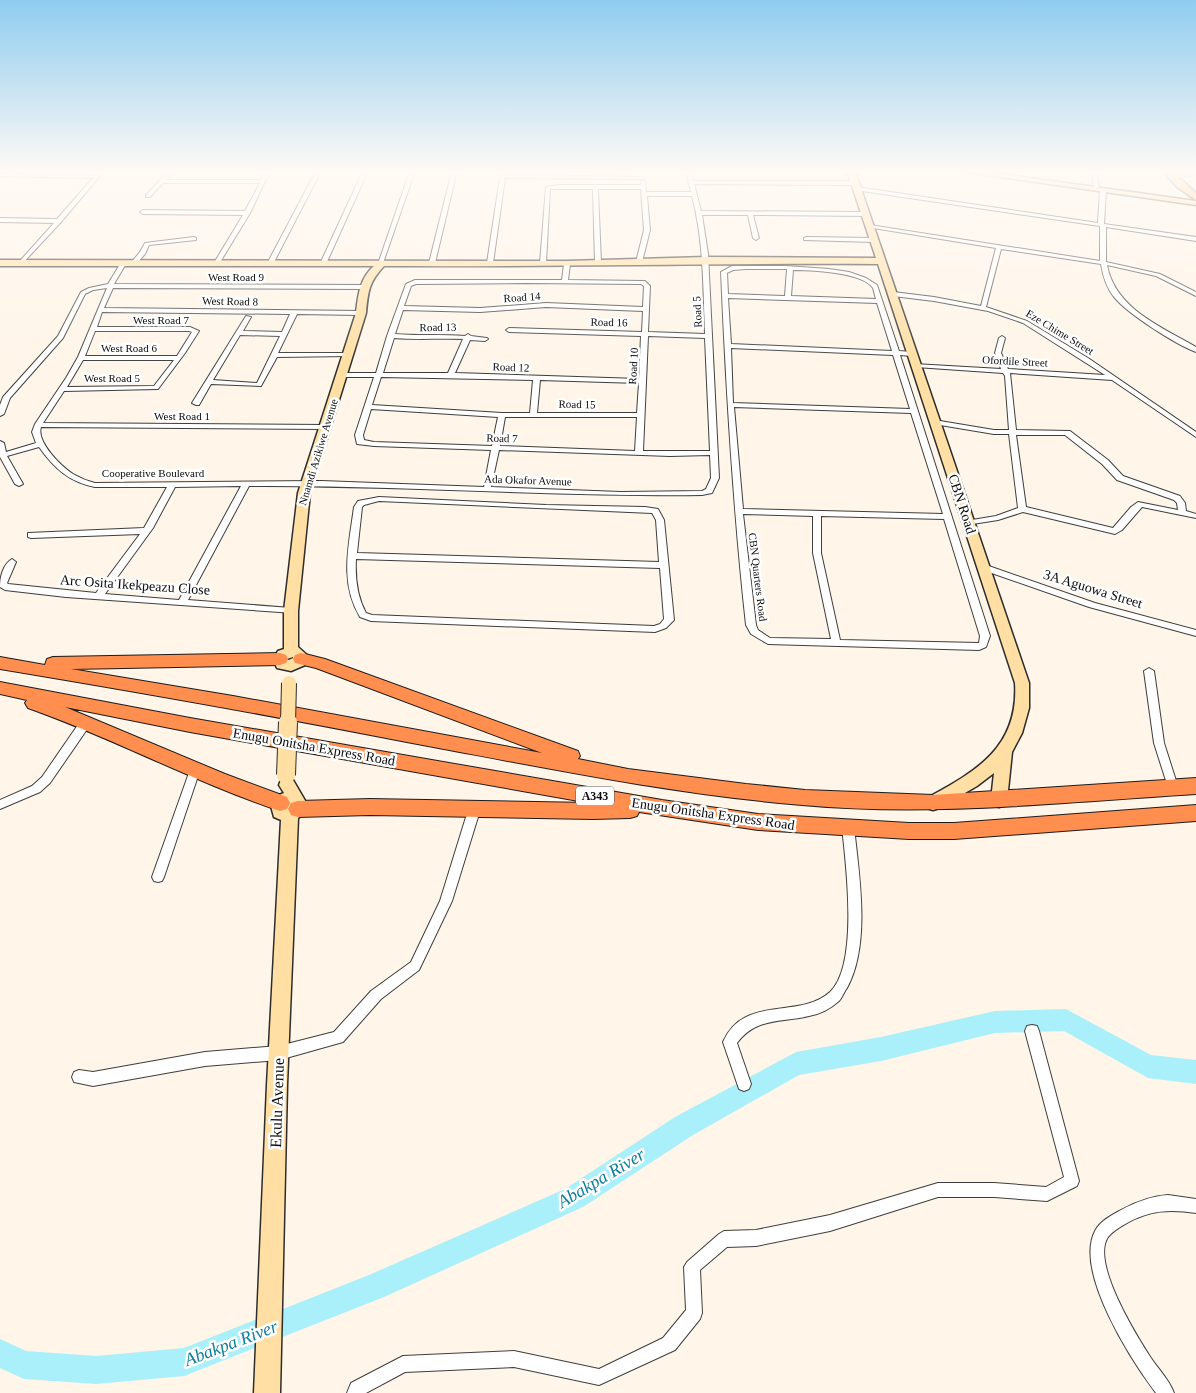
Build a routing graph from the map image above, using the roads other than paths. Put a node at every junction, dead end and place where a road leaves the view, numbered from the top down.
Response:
1 (45, 236) edge
2 (233, 236) edge
3 (285, 236) edge
4 (336, 236) edge
5 (390, 236) edge
6 (439, 236) edge
7 (494, 236) edge
8 (545, 236) edge
9 (597, 236) edge
10 (645, 236) edge
11 (702, 236) edge
12 (873, 236) edge
13 (928, 236) edge
14 (1103, 236) edge
15 (1176, 236) edge
16 (194, 238) dead end
17 (806, 239) dead end
18 (1196, 239) edge
19 (874, 240) junction
20 (999, 247) junction
21 (706, 260) junction
22 (882, 261) junction
23 (129, 262) junction
24 (639, 262) junction
25 (0, 263) edge
26 (21, 263) junction
27 (217, 263) junction
28 (380, 263) junction
29 (432, 263) junction
30 (490, 263) junction
31 (543, 263) junction
32 (598, 263) junction
33 (1104, 263) junction
34 (270, 264) junction
35 (323, 264) junction
36 (567, 264) junction
37 (790, 269) junction
38 (565, 281) junction
39 (109, 287) junction
40 (364, 287) junction
41 (893, 294) junction
42 (1196, 294) edge
43 (725, 296) junction
44 (788, 298) junction
45 (880, 301) junction
46 (400, 308) junction
47 (983, 308) junction
48 (646, 309) junction
49 (99, 310) junction
50 (295, 312) junction
51 (360, 313) junction
52 (248, 317) dead end
53 (93, 329) junction
54 (509, 330) dead end
55 (238, 333) junction
56 (645, 333) junction
57 (284, 334) junction
58 (390, 336) junction
59 (468, 336) junction
60 (709, 336) junction
61 (1002, 338) dead end
62 (485, 339) dead end
63 (728, 346) junction
64 (1196, 350) edge
65 (895, 353) junction
66 (274, 356) junction
67 (347, 356) junction
68 (81, 358) junction
69 (178, 358) junction
70 (914, 359) junction
71 (1004, 370) junction
72 (378, 374) junction
73 (341, 375) junction
74 (451, 375) junction
75 (537, 378) junction
76 (1113, 378) junction
77 (643, 381) junction
78 (209, 382) junction
79 (61, 389) junction
80 (196, 403) dead end
81 (730, 405) junction
82 (368, 407) junction
83 (914, 411) junction
84 (0, 414) edge
85 (502, 414) junction
86 (533, 414) junction
87 (641, 415) junction
88 (934, 422) junction
89 (39, 425) junction
90 (326, 427) junction
91 (1012, 432) junction
92 (1196, 436) edge
93 (0, 443) edge
94 (40, 444) junction
95 (496, 449) junction
96 (639, 453) junction
97 (714, 454) junction
98 (3, 455) junction
99 (306, 483) junction
100 (19, 484) dead end
101 (246, 484) junction
102 (172, 485) junction
103 (487, 489) junction
104 (536, 492) junction
105 (546, 507) junction
106 (1022, 509) junction
107 (739, 511) junction
108 (1182, 512) junction
109 (817, 514) junction
110 (1196, 516) edge
111 (947, 517) junction
112 (969, 523) junction
113 (145, 531) junction
114 (31, 534) dead end
115 (351, 556) junction
116 (12, 562) dead end
117 (664, 565) junction
118 (983, 567) junction
119 (99, 595) junction
120 (182, 602) junction
121 (291, 611) junction
122 (1196, 633) edge
123 (836, 643) junction
124 (291, 659) junction
125 (0, 662) edge
126 (1149, 671) dead end
127 (0, 688) edge
128 (86, 722) junction
129 (1004, 752) junction
130 (195, 770) junction
131 (628, 776) junction
132 (286, 780) joint
133 (1196, 786) edge
134 (1173, 787) junction
135 (999, 800) junction
136 (933, 803) junction
137 (0, 805) edge
138 (289, 806) junction
139 (662, 808) junction
140 (1196, 813) edge
141 (472, 818) dead end
142 (848, 827) junction
143 (158, 877) dead end
144 (1032, 1031) dead end
145 (279, 1053) junction
146 (79, 1077) dead end
147 (744, 1084) dead end
148 (1196, 1206) edge
149 (267, 1391) edge
150 (355, 1393) edge
151 (1166, 1393) edge

1 - 26 street
2 - 27 street
3 - 34 street
4 - 35 street
5 - 28 street
6 - 29 street
7 - 30 street
8 - 31 street
9 - 32 street
10 - 24 street
11 - 21 street, Road 5
12 - 19 main road, CBN Road
13 - 20 street
14 - 33 street
15 - 18 street
16 - 23 street
17 - 19 street
19 - 22 main road, CBN Road
20 - 33 street
20 - 47 street
21 - 22 main road
21 - 24 main road
21 - 60 street, Road 5
22 - 41 main road, CBN Road
23 - 26 main road
23 - 27 main road
23 - 39 street
24 - 32 main road
25 - 26 main road
27 - 34 main road
28 - 29 main road
28 - 35 main road
28 - 40 main road, Nnamdi Azikiwe Avenue
29 - 30 main road
30 - 31 main road
31 - 36 main road
32 - 36 main road
33 - 42 street
33 - 64 street
34 - 35 main road
36 - 38 street
37 - 43 street, CBN Quarters Road
37 - 44 street
37 - 45 street, CBN Quarters Road
38 - 46 street, Road 7
38 - 48 street, Road 10
39 - 40 street, West Road 9
39 - 49 street
39 - 84 street, West Road 9
40 - 51 main road, Nnamdi Azikiwe Avenue
41 - 47 street, Eze Chime Street
41 - 70 main road, CBN Road
43 - 44 street
43 - 63 street, CBN Quarters Road
44 - 45 street
45 - 65 street, CBN Quarters Road
46 - 48 street, Road 14
46 - 58 street, Road 7
47 - 76 street, Eze Chime Street
48 - 56 street, Road 10
49 - 50 street, West Road 8
49 - 53 street
50 - 51 street, West Road 8
50 - 57 street
51 - 67 main road, Nnamdi Azikiwe Avenue
52 - 55 street
53 - 68 street
53 - 69 street, West Road 7
54 - 56 street, Road 16
55 - 57 street
55 - 78 street
56 - 60 street, Road 16
56 - 77 street, Road 10
57 - 66 street
58 - 59 street, Road 13
58 - 72 street, Road 7
59 - 62 street, Road 13
59 - 74 street
60 - 97 street, Road 5
61 - 71 street
63 - 65 street, Ofordile Street
63 - 81 street, CBN Quarters Road
65 - 70 street, Ofordile Street
65 - 83 street, CBN Quarters Road
66 - 67 street
66 - 78 street
67 - 73 main road, Nnamdi Azikiwe Avenue
68 - 69 street, West Road 6
68 - 79 street
69 - 79 street, West Road 5
70 - 71 street, Ofordile Street
70 - 88 main road, CBN Road
71 - 76 street, Ofordile Street
71 - 91 street
72 - 73 street, Road 12
72 - 74 street, Road 12
72 - 82 street, Road 7
73 - 90 main road, Nnamdi Azikiwe Avenue
74 - 75 street, Road 12
75 - 77 street, Road 12
75 - 86 street
76 - 92 street, Eze Chime Street
77 - 87 street, Road 10
78 - 80 street
79 - 89 street
81 - 83 street
81 - 107 street, CBN Quarters Road
82 - 85 street, Road 15
82 - 95 street, Road 7
83 - 111 street, CBN Quarters Road
85 - 86 street, Road 15
85 - 95 street
86 - 87 street, Road 15
87 - 96 street, Road 10
88 - 91 street
88 - 112 main road, CBN Road
89 - 90 street, West Road 1
89 - 94 street
90 - 99 main road, Nnamdi Azikiwe Avenue
91 - 106 street
91 - 108 street
93 - 98 street
94 - 98 street
94 - 102 street, Cooperative Boulevard
95 - 96 street, Road 7
95 - 103 street
96 - 97 street, Road 7
97 - 104 street, Ada Okafor Avenue
98 - 100 street
99 - 101 street, Cooperative Boulevard
99 - 103 street, Ada Okafor Avenue
99 - 121 main road, Nnamdi Azikiwe Avenue
101 - 102 street, Cooperative Boulevard
101 - 120 street
102 - 113 street
103 - 104 street, Ada Okafor Avenue
104 - 105 street
105 - 115 street
105 - 117 street
106 - 108 street
106 - 112 street
107 - 109 street
107 - 123 street, CBN Quarters Road
108 - 110 street
109 - 111 street
109 - 123 street
111 - 123 street, CBN Quarters Road
112 - 118 main road, CBN Road
113 - 114 street
113 - 119 street
115 - 117 street
115 - 117 street
116 - 119 street, Arc Osita Ikekpeazu Close
118 - 122 street, 3A Aguowa Street
118 - 129 main road, CBN Road
119 - 120 street, Arc Osita Ikekpeazu Close
120 - 121 street, Arc Osita Ikekpeazu Close
121 - 124 main road, Nnamdi Azikiwe Avenue
124 - 125 highway
124 - 131 highway
124 - 132 main road, Nnamdi Azikiwe Avenue, bridge
125 - 131 highway, Enugu Onitsha Express Road / A343
126 - 134 street
127 - 128 highway
127 - 139 highway, Enugu Onitsha Express Road / A343
128 - 130 highway
128 - 137 street
129 - 135 main road
129 - 136 main road, CBN Road
130 - 138 highway
130 - 143 street
131 - 136 highway, Enugu Onitsha Express Road / A343
132 - 138 main road, Ekulu Avenue
133 - 134 highway, Enugu Onitsha Express Road / A343
134 - 135 highway, Enugu Onitsha Express Road / A343
135 - 136 highway, Enugu Onitsha Express Road / A343
138 - 139 highway
138 - 145 main road, Ekulu Avenue
139 - 142 highway, Enugu Onitsha Express Road / A343
140 - 142 highway, Enugu Onitsha Express Road / A343
141 - 145 street
142 - 147 street
144 - 150 street
145 - 146 street
145 - 149 main road, Ekulu Avenue
148 - 151 street

